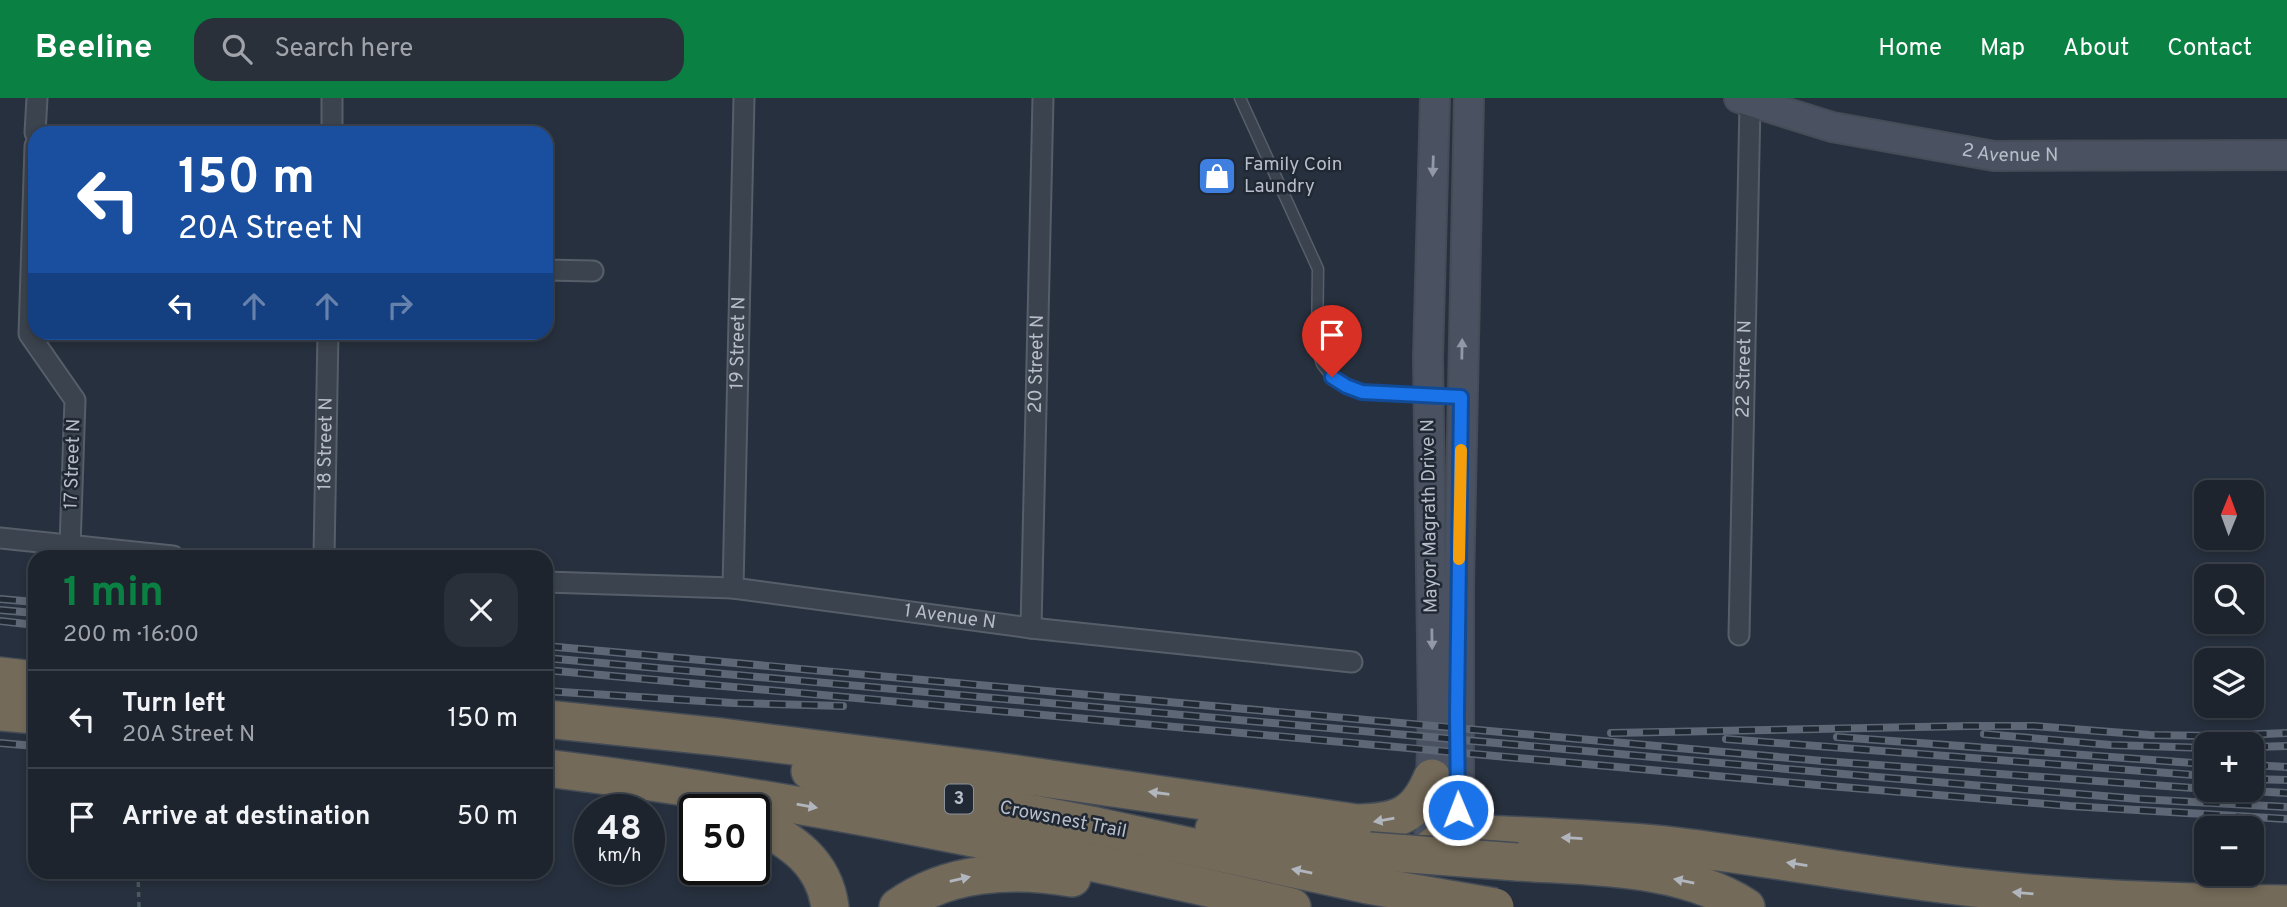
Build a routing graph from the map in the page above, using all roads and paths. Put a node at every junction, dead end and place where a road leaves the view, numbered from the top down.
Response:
1 (37, 98) edge
2 (332, 98) edge
3 (744, 98) edge
4 (1043, 98) edge
5 (1240, 98) edge
6 (1435, 98) edge
7 (1744, 100) edge
8 (1469, 101) edge
9 (36, 126) edge
10 (332, 126) edge
11 (2287, 155) edge
12 (553, 270) edge
13 (593, 271) dead end
14 (33, 340) edge
15 (328, 340) edge
16 (1428, 395) junction
17 (1461, 397) junction
18 (0, 538) edge
19 (70, 546) junction
20 (111, 550) edge
21 (324, 550) edge
22 (553, 582) edge
23 (733, 588) junction
24 (1031, 628) junction
25 (1739, 635) dead end
26 (1352, 662) dead end
27 (0, 676) edge
28 (28, 679) edge
29 (0, 712) edge
30 (28, 714) edge
31 (553, 720) edge
32 (553, 735) edge
33 (553, 769) edge
34 (1432, 778) junction
35 (553, 781) edge
36 (679, 804) edge
37 (770, 831) edge
38 (1444, 842) junction
39 (1369, 868) junction
40 (138, 879) edge
41 (2287, 904) edge
42 (139, 907) edge
43 (830, 907) edge
44 (898, 907) edge
45 (1259, 907) edge
46 (1292, 907) edge
47 (1495, 907) edge
48 (1746, 907) edge

1 - 9 street
2 - 10 street
3 - 23 street, 19 Street N
4 - 24 street, 20 Street N
5 - 16 lane
6 -> 16 main road, Mayor Magrath Drive N
7 - 11 main road, 2 Avenue N
7 - 25 street, 22 Street N
17 -> 8 main road, Mayor Magrath Drive N
12 - 13 street
14 - 19 street, 17 Street N
15 - 21 street, 18 Street N
16 - 17 lane
16 -> 34 main road, Mayor Magrath Drive N
17 - 38 main road, Mayor Magrath Drive N
18 - 19 street
19 - 20 street
22 - 23 street, 1 Avenue N
23 - 24 street, 1 Avenue N
24 - 26 street, 1 Avenue N
27 - 28 highway
29 - 30 highway
34 -> 31 highway
39 -> 32 highway
33 -> 46 highway, Crowsnest Trail / 3
34 - 38 main road, Mayor Magrath Drive N
35 - 36 highway
37 - 43 highway
41 -> 38 highway
39 - 47 highway, bridge
48 -> 39 highway, bridge
40 - 42 path
44 -> 45 highway

